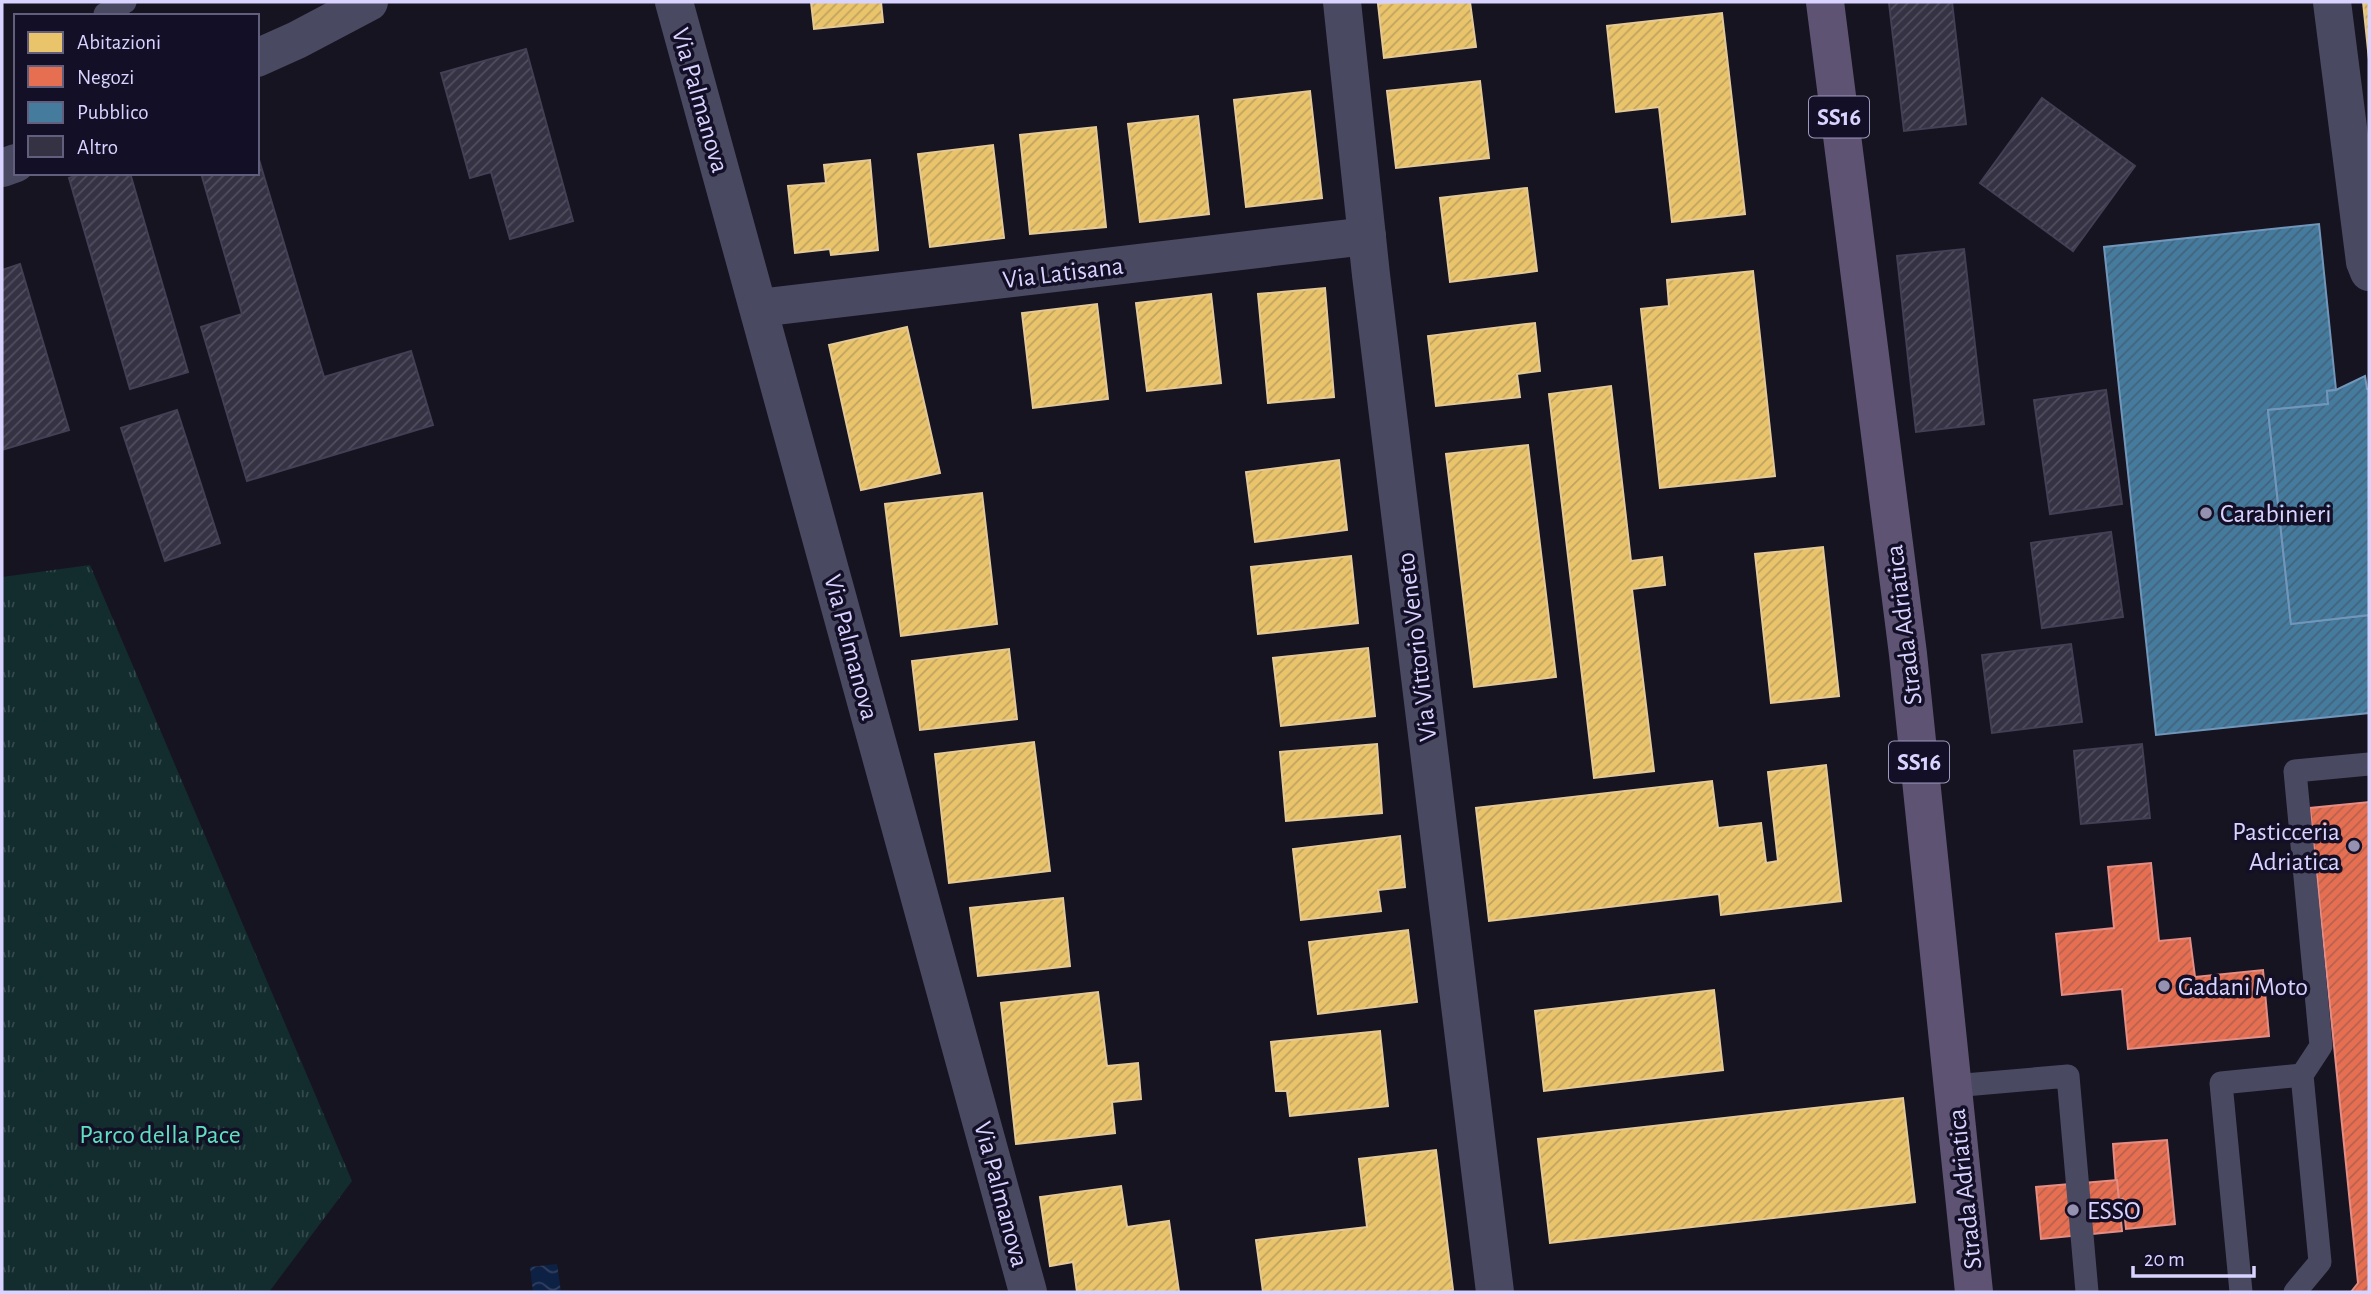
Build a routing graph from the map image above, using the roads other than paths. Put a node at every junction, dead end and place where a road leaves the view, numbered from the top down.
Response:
1 (369, 2) edge
2 (674, 2) edge
3 (1342, 2) edge
4 (1825, 2) edge
5 (2332, 2) edge
6 (259, 57) edge
7 (1367, 236) junction
8 (2369, 272) edge
9 (759, 308) junction
10 (2369, 764) edge
11 (2302, 1075) junction
12 (1953, 1086) junction
13 (1028, 1292) edge
14 (1494, 1292) edge
15 (1975, 1292) edge
16 (2087, 1292) edge
17 (2241, 1292) edge
18 (2295, 1292) edge

1 - 6 street
2 - 9 street, Via Palmanova
3 - 7 street, Via Vittorio Veneto
4 - 12 main road, Strada Adriatica / SS16
5 - 8 street
7 - 9 street, Via Latisana
7 - 14 street, Via Vittorio Veneto
9 - 13 street, Via Palmanova
10 - 11 lane
11 - 17 lane
11 - 18 lane
12 - 15 main road, Strada Adriatica / SS16
12 - 16 lane

